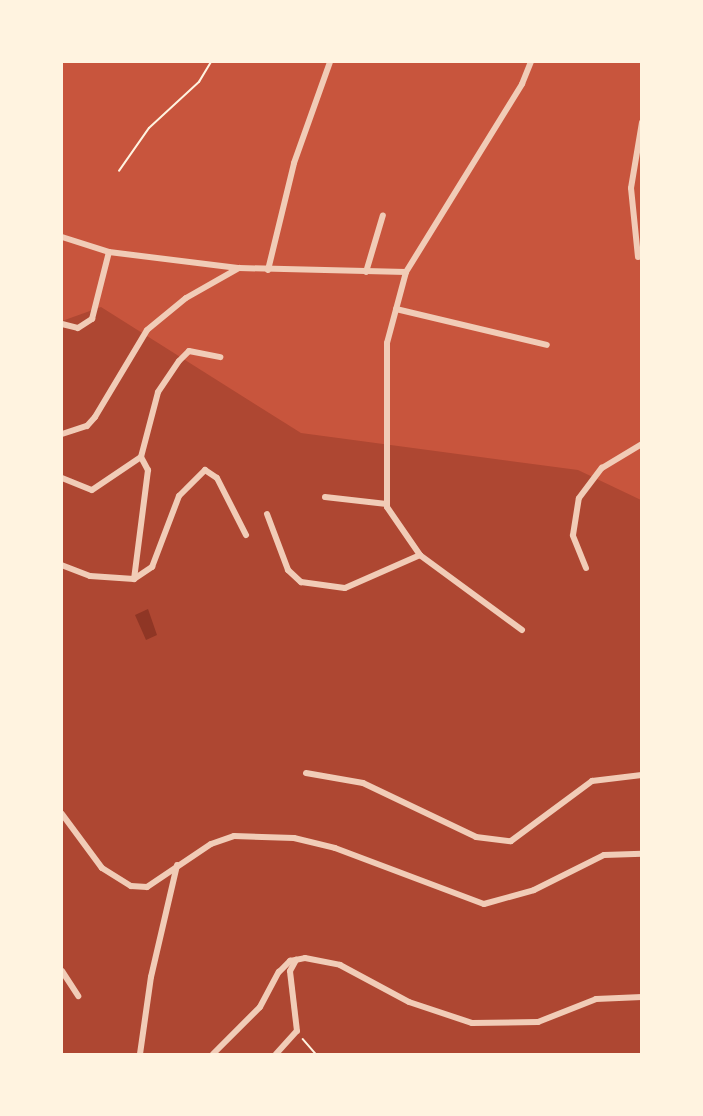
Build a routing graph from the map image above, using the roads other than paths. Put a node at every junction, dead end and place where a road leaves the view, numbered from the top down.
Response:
1 (330, 62) edge
2 (531, 62) edge
3 (642, 122) edge
4 (383, 215) dead end
5 (62, 237) edge
6 (109, 252) junction
7 (638, 257) dead end
8 (239, 268) junction
9 (267, 270) junction
10 (366, 272) junction
11 (406, 272) junction
12 (396, 309) junction
13 (62, 324) edge
14 (547, 345) dead end
15 (220, 357) dead end
16 (62, 434) edge
17 (642, 444) edge
18 (141, 457) junction
19 (62, 478) edge
20 (325, 497) dead end
21 (387, 504) junction
22 (267, 514) dead end
23 (246, 536) dead end
24 (420, 555) junction
25 (62, 565) edge
26 (586, 568) dead end
27 (134, 579) junction
28 (522, 630) dead end
29 (306, 773) dead end
30 (642, 775) edge
31 (62, 814) edge
32 (642, 854) edge
33 (177, 864) junction
34 (296, 960) junction
35 (62, 970) edge
36 (78, 996) dead end
37 (642, 997) edge
38 (140, 1054) edge
39 (213, 1054) edge
40 (276, 1054) edge

1 - 9 street
2 - 11 street
3 - 7 street
4 - 10 street
5 - 6 street
6 - 8 street
6 - 13 street
8 - 9 street
8 - 16 street
9 - 10 street
10 - 11 street
11 - 12 street
12 - 14 street
12 - 21 street
15 - 18 street
17 - 26 street
18 - 19 street
18 - 27 street
20 - 21 street
21 - 24 street
22 - 24 street
23 - 27 street
24 - 28 street
25 - 27 street
29 - 30 street
31 - 33 street
32 - 33 street
33 - 38 street
34 - 37 street
34 - 39 street
34 - 40 street
35 - 36 street

